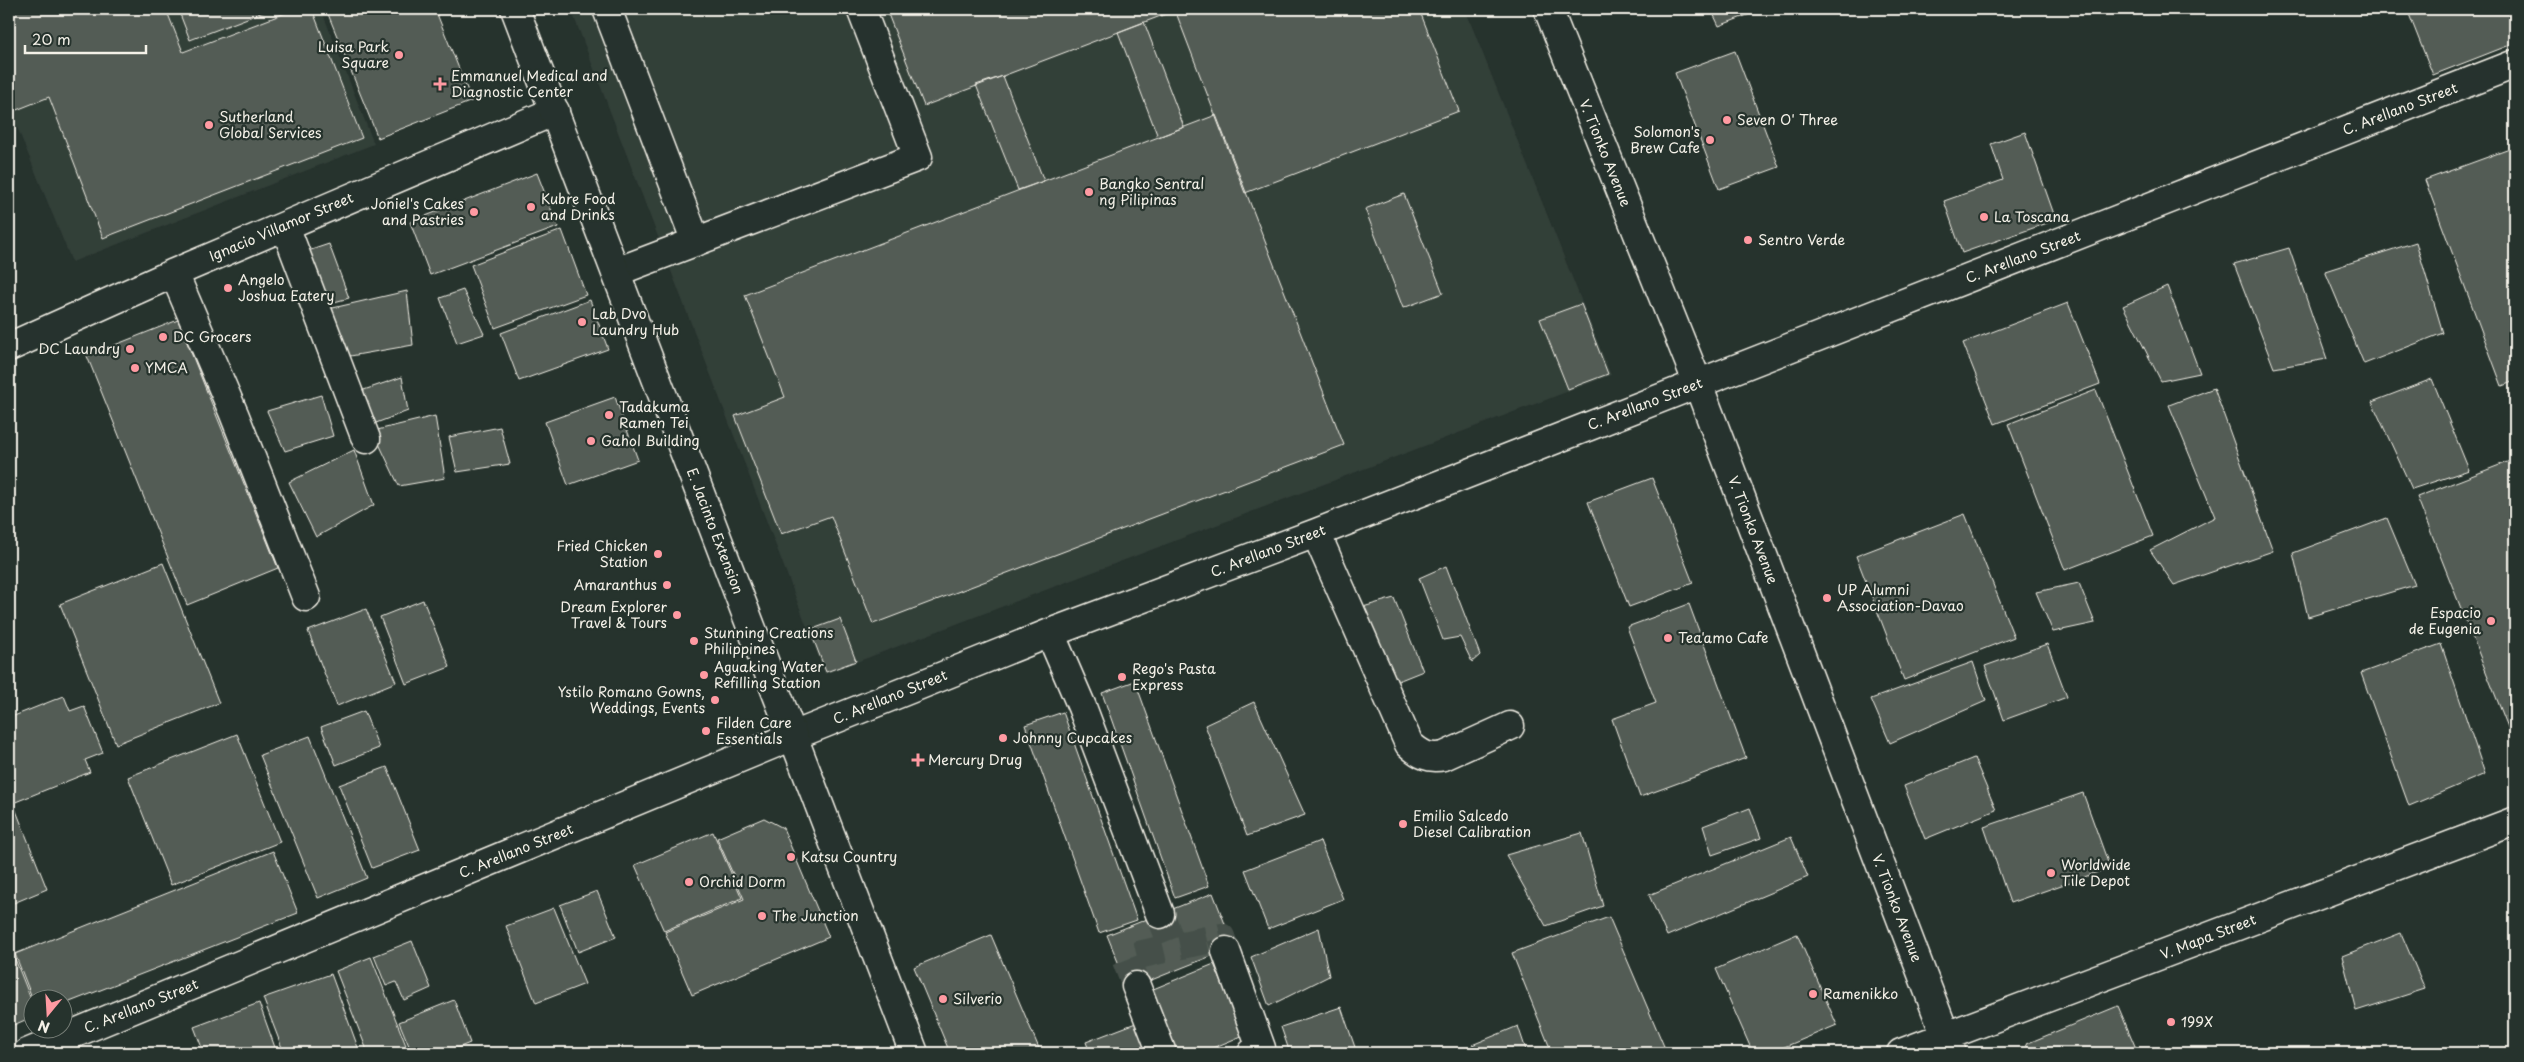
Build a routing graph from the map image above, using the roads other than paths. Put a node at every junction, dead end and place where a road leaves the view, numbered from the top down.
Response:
1 (515, 9) edge
2 (607, 9) edge
3 (860, 9) edge
4 (1548, 9) edge
5 (2515, 64) edge
6 (555, 111) junction
7 (285, 226) junction
8 (696, 242) junction
9 (616, 272) junction
10 (174, 273) junction
11 (9, 347) edge
12 (1698, 384) junction
13 (366, 439) dead end
14 (1316, 533) junction
15 (306, 597) dead end
16 (1050, 632) junction
17 (1510, 726) dead end
18 (793, 736) junction
19 (2515, 821) edge
20 (1160, 914) tunnel mouth
21 (1226, 951) tunnel mouth
22 (1136, 986) tunnel mouth
23 (1949, 1045) edge
24 (26, 1053) edge
25 (914, 1053) edge
26 (1162, 1053) edge
27 (1252, 1053) edge
28 (1901, 1053) edge

1 - 6 street, E. Jacinto Extension
2 - 8 street
3 - 8 street
4 - 12 street, V. Tionko Avenue
5 - 12 street, C. Arellano Street
6 - 7 street, Ignacio Villamor Street
6 - 9 street, E. Jacinto Extension
7 - 10 street, Ignacio Villamor Street
7 - 13 street
8 - 9 street
9 - 18 street, E. Jacinto Extension
10 - 11 street, Ignacio Villamor Street
10 - 15 street
12 - 14 street, C. Arellano Street
12 - 23 street, V. Tionko Avenue
14 - 16 street, C. Arellano Street
14 - 17 street
16 - 18 street, C. Arellano Street
16 - 20 street
18 - 24 street, C. Arellano Street
18 - 25 street, E. Jacinto Extension
19 - 23 street, V. Mapa Street
21 - 27 street
22 - 26 street
23 - 28 street, V. Mapa Street

